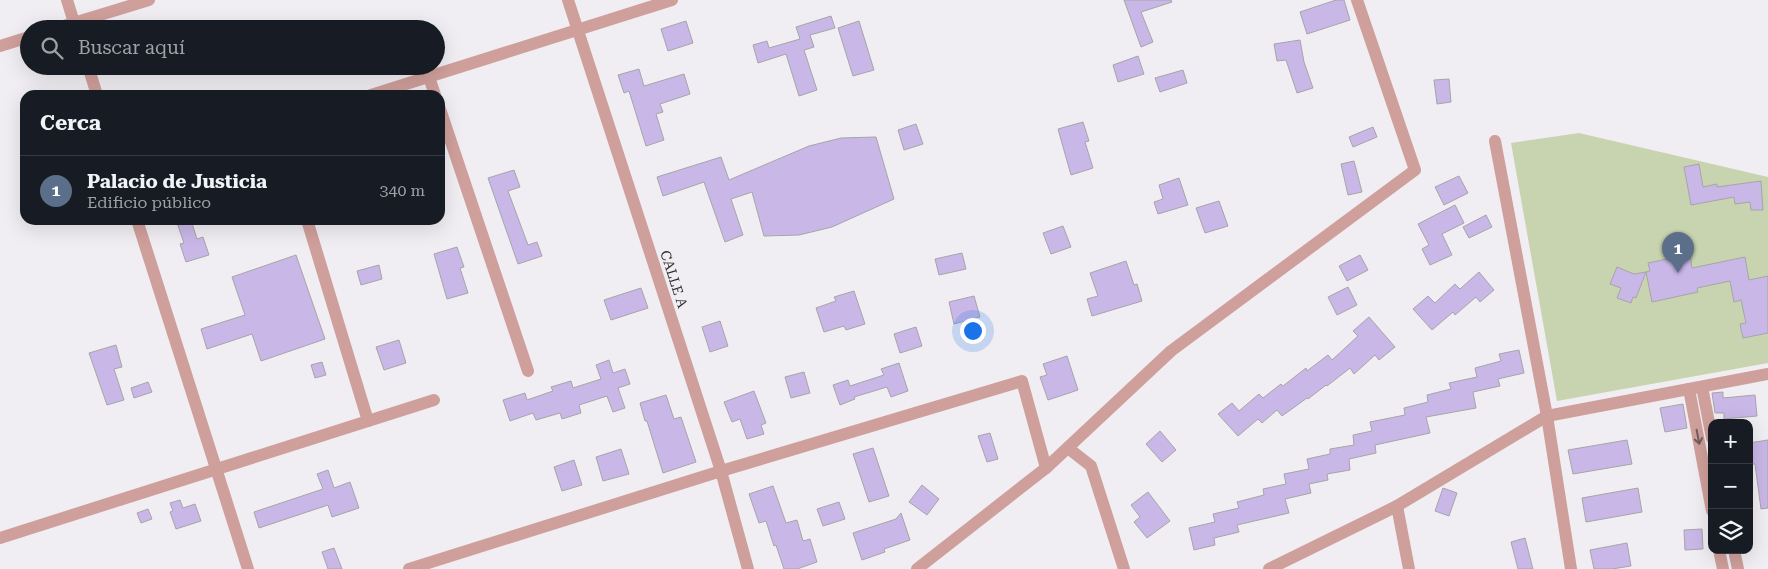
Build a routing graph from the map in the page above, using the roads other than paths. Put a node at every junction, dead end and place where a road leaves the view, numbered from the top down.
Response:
1 (68, 0) edge
2 (150, 0) edge
3 (568, 0) edge
4 (672, 0) edge
5 (1357, 0) edge
6 (73, 20) edge
7 (92, 20) edge
8 (578, 30) junction
9 (20, 40) edge
10 (0, 46) edge
11 (445, 72) edge
12 (91, 75) edge
13 (435, 75) edge
14 (429, 77) junction
15 (95, 90) edge
16 (387, 90) edge
17 (433, 90) edge
18 (445, 124) edge
19 (1495, 141) dead end
20 (139, 225) edge
21 (309, 225) edge
22 (528, 371) dead end
23 (1768, 374) edge
24 (1695, 388) junction
25 (434, 400) dead end
26 (1547, 416) junction
27 (368, 421) junction
28 (1708, 426) edge
29 (1068, 448) junction
30 (1046, 468) junction
31 (216, 469) junction
32 (721, 471) junction
33 (1397, 506) junction
34 (1712, 509) edge
35 (0, 538) edge
36 (1720, 554) edge
37 (1735, 554) edge
38 (248, 569) edge
39 (409, 569) edge
40 (748, 569) edge
41 (917, 569) edge
42 (1124, 569) edge
43 (1269, 569) edge
44 (1409, 569) edge
45 (1571, 569) edge
46 (1723, 569) edge
47 (1738, 569) edge

1 - 6 street
2 - 7 street
3 - 8 street, CALLE A
4 - 8 street
5 - 29 street
8 - 11 street
8 - 32 street, CALLE A
9 - 10 street
12 - 15 street
13 - 14 street
14 - 16 street
14 - 17 street
18 - 22 street
19 - 26 street
20 - 31 street
21 - 27 street
23 - 24 street
24 - 26 street
24 - 28 street
24 -> 34 street
25 - 27 street
26 - 33 street
26 - 45 street
27 - 31 street
29 - 30 street
29 - 42 street
30 - 32 street
30 - 41 street
31 - 35 street
31 - 38 street
32 - 39 street
32 - 40 street, CALLE A
33 - 43 street
33 - 44 street
36 - 46 street
37 - 47 street

